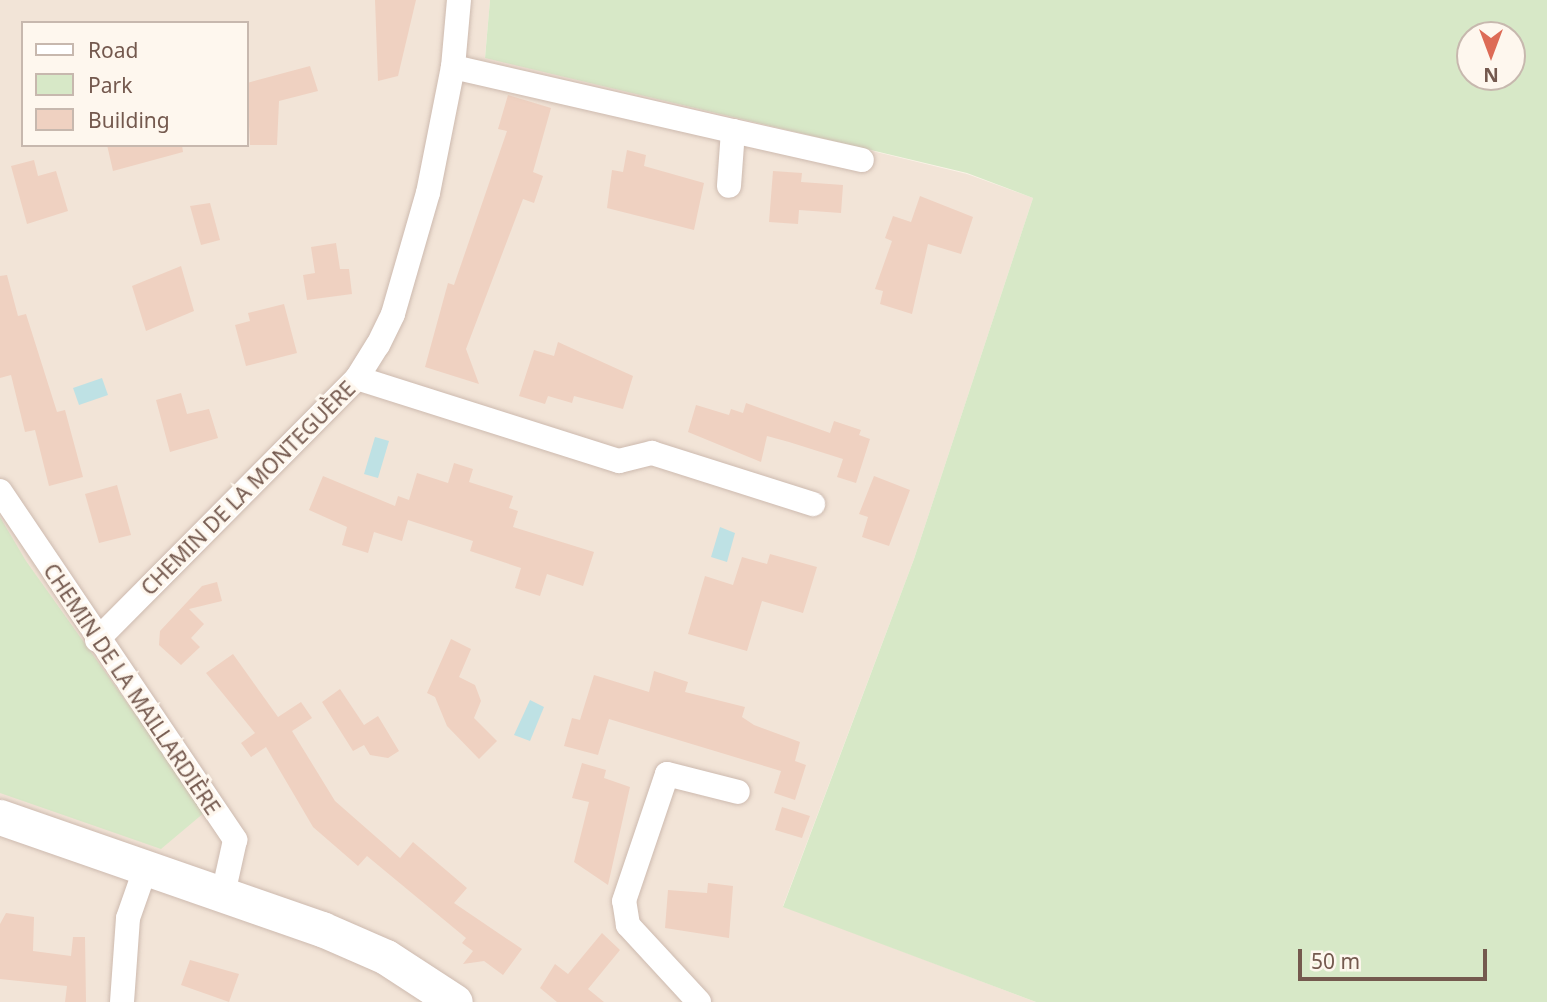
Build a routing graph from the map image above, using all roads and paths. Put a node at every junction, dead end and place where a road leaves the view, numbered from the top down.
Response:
1 (459, 0) edge
2 (453, 67) junction
3 (733, 131) junction
4 (862, 160) dead end
5 (729, 186) dead end
6 (357, 378) junction
7 (0, 491) edge
8 (813, 504) dead end
9 (97, 640) junction
10 (738, 792) dead end
11 (0, 817) edge
12 (162, 872) junction
13 (223, 894) junction
14 (122, 1002) edge
15 (455, 1002) edge
16 (699, 1002) edge

1 - 2 street, CHEMIN DE LA MONTEGUÈRE
2 - 3 street
2 - 6 street, CHEMIN DE LA MONTEGUÈRE
3 - 4 street
3 - 5 street
6 - 8 street
6 - 9 street, CHEMIN DE LA MONTEGUÈRE
7 - 9 street, CHEMIN DE LA MAILLARDIÈRE
9 - 13 street, CHEMIN DE LA MAILLARDIÈRE
10 - 16 street
11 - 12 main road
12 - 13 main road
12 - 14 street
13 - 15 main road

